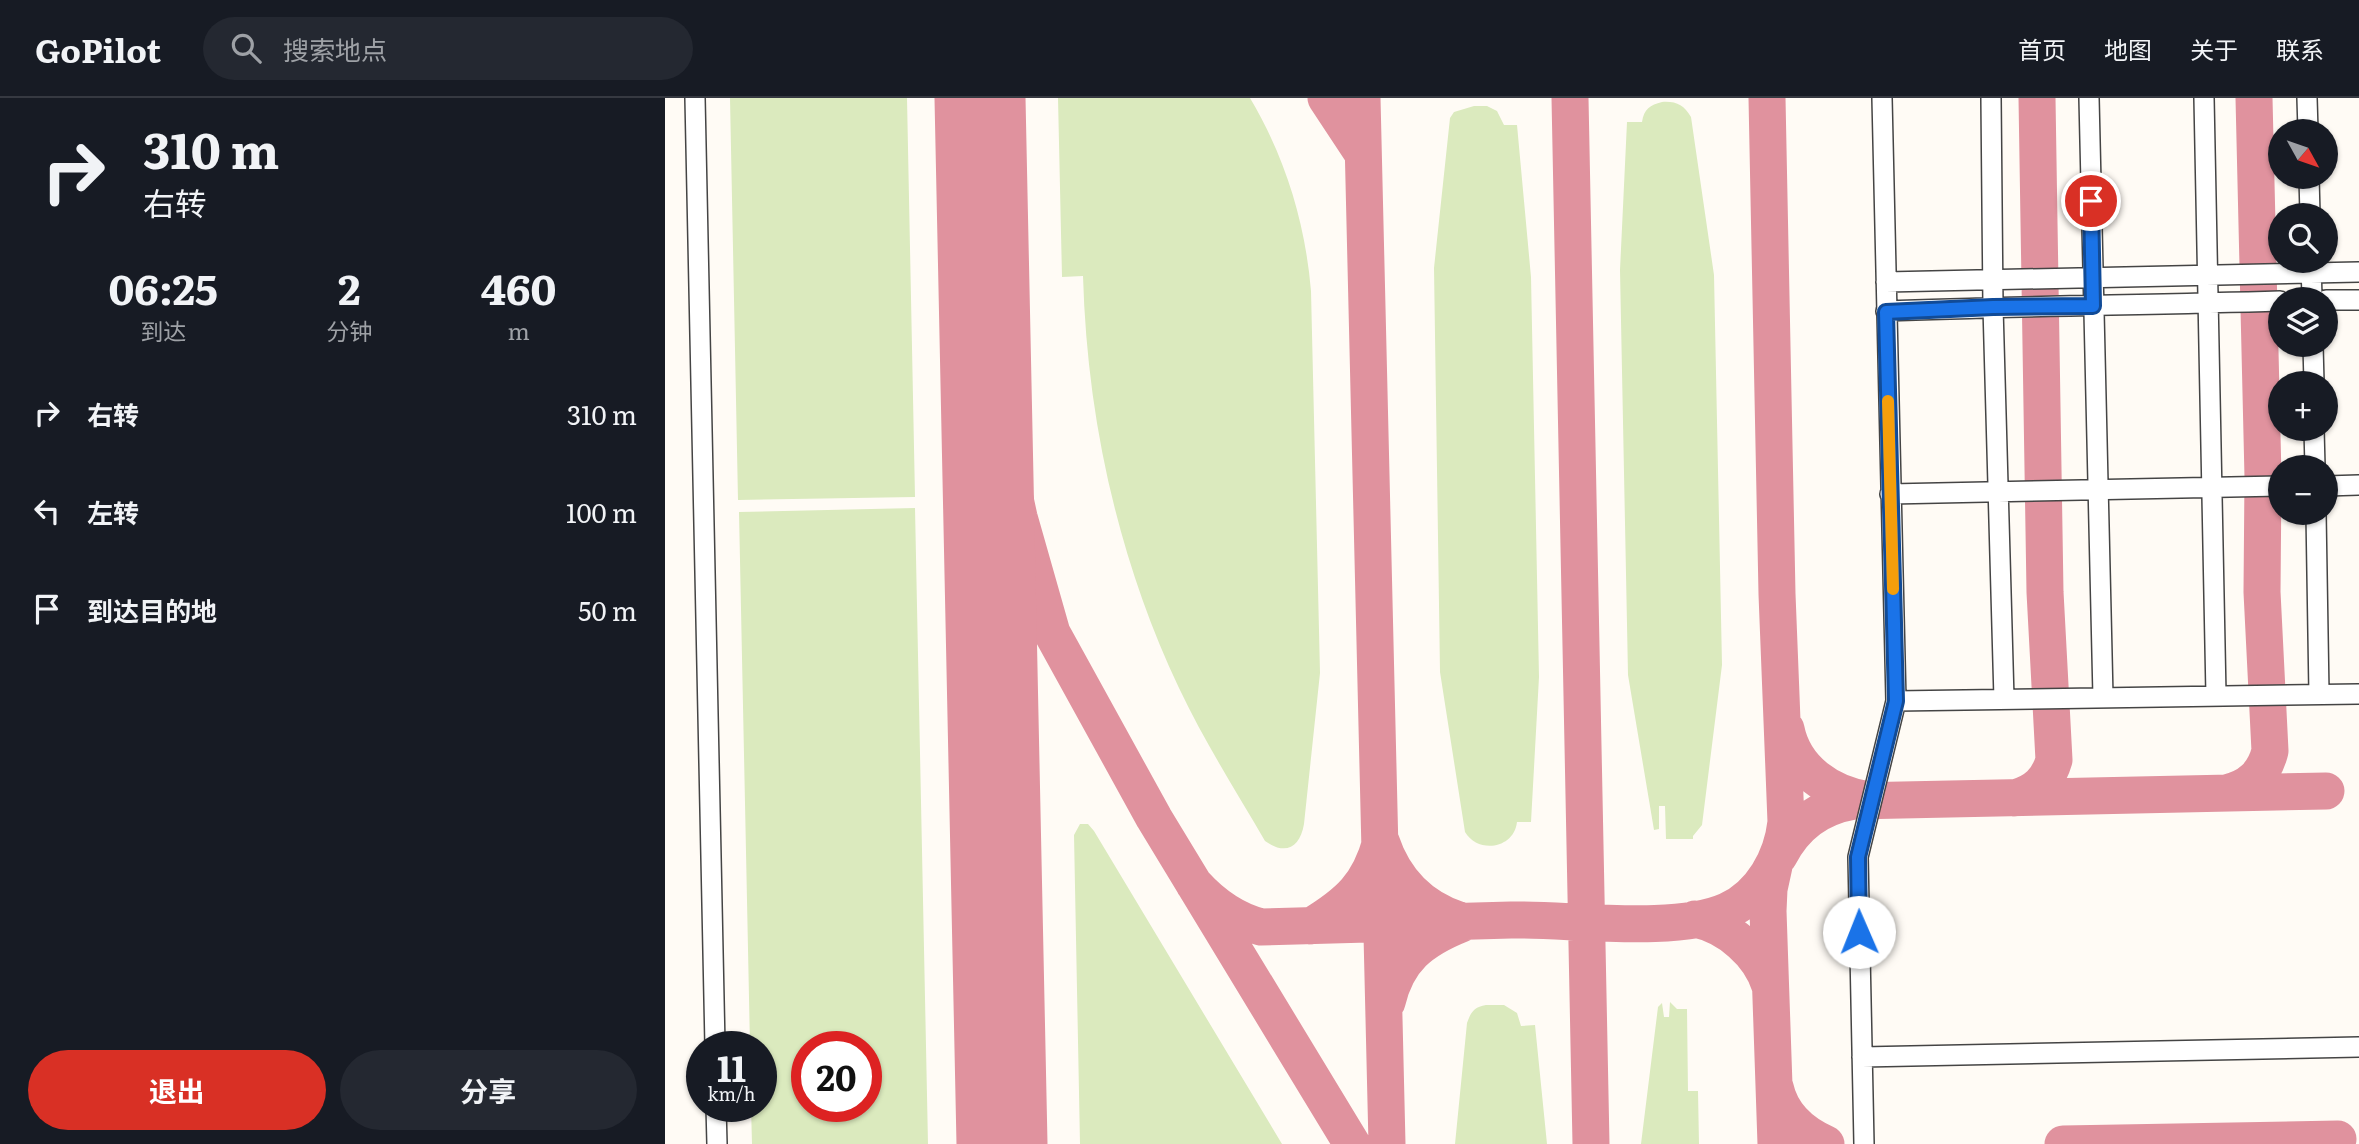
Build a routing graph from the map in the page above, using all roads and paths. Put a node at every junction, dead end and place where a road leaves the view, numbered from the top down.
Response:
1 (695, 98) edge
2 (1882, 98) edge
3 (1892, 98) edge
4 (1991, 98) edge
5 (2089, 98) edge
6 (2204, 98) edge
7 (2307, 98) edge
8 (2308, 119) edge
9 (2268, 269) edge
10 (2338, 269) edge
11 (2359, 272) edge
12 (2207, 274) junction
13 (1994, 279) junction
14 (2093, 279) junction
15 (1886, 282) junction
16 (2338, 300) edge
17 (2359, 300) edge
18 (2268, 301) edge
19 (2208, 303) junction
20 (2093, 306) junction
21 (1993, 307) junction
22 (1886, 312) junction
23 (2359, 485) edge
24 (2268, 486) edge
25 (2338, 486) edge
26 (2212, 487) junction
27 (2098, 490) junction
28 (1998, 492) junction
29 (1890, 494) junction
30 (2316, 525) edge
31 (2319, 694) junction
32 (2359, 694) edge
33 (2216, 695) junction
34 (2103, 697) junction
35 (2004, 699) junction
36 (1896, 701) junction
37 (715, 1031) edge
38 (2359, 1048) edge
39 (1862, 1057) junction
40 (716, 1122) edge
41 (717, 1144) edge
42 (1864, 1144) edge

1 - 37 lane
2 - 3 lane
2 - 15 lane
4 - 13 lane
5 - 14 lane
6 - 12 lane
7 - 8 lane
9 - 12 lane
10 - 11 lane
12 - 14 lane
12 - 19 lane
13 - 14 lane
13 - 15 lane
13 - 21 lane
14 - 20 lane
15 - 22 lane
16 - 17 lane
18 - 19 lane
19 - 20 lane
19 - 26 lane
20 - 21 lane
20 - 27 lane
21 - 22 lane
21 - 28 lane
22 - 29 lane
23 - 25 lane
24 - 26 lane
26 - 27 lane
26 - 33 lane
27 - 28 lane
27 - 34 lane
28 - 29 lane
28 - 35 lane
29 - 36 lane
30 - 31 lane
31 - 32 lane
31 - 33 lane
33 - 34 lane
34 - 35 lane
35 - 36 lane
36 - 39 lane
38 - 39 lane
39 - 42 lane
40 - 41 lane

